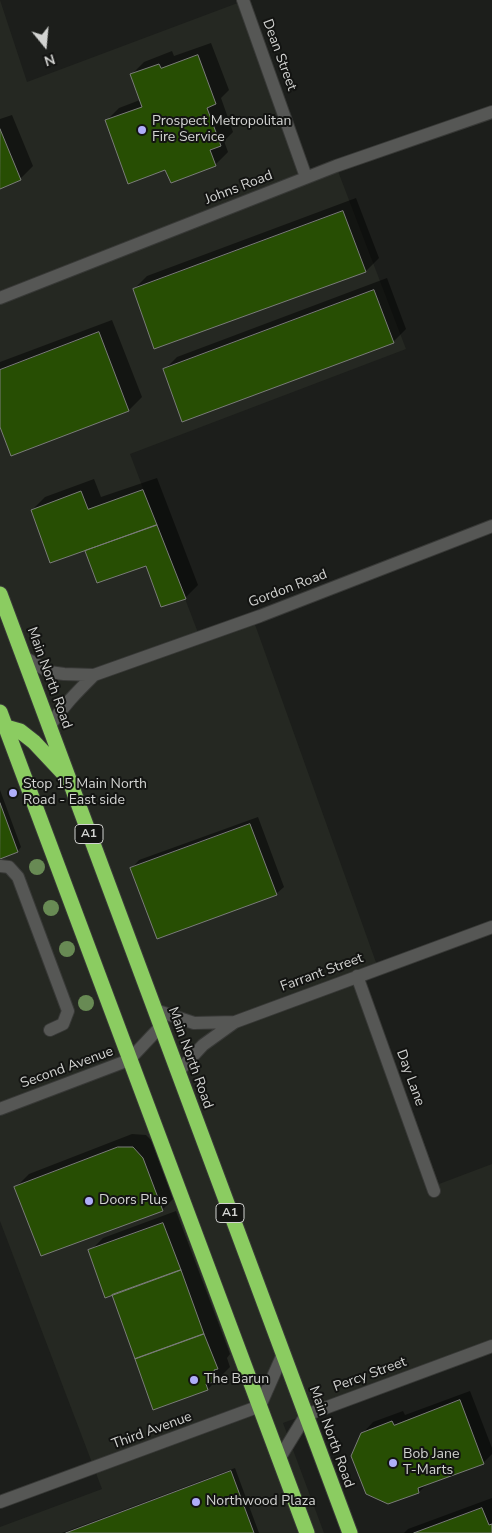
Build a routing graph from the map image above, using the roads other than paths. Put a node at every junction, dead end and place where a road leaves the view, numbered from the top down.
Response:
1 (243, 0) edge
2 (492, 112) edge
3 (306, 177) junction
4 (0, 298) edge
5 (492, 526) edge
6 (0, 594) edge
7 (24, 657) junction
8 (94, 675) junction
9 (0, 712) edge
10 (49, 727) junction
11 (3, 729) edge
12 (69, 780) junction
13 (0, 866) edge
14 (492, 927) edge
15 (357, 976) junction
16 (155, 1010) junction
17 (235, 1022) junction
18 (161, 1026) junction
19 (50, 1030) dead end
20 (129, 1060) junction
21 (178, 1072) junction
22 (0, 1109) edge
23 (434, 1191) dead end
24 (492, 1346) edge
25 (283, 1354) junction
26 (260, 1406) junction
27 (306, 1415) junction
28 (279, 1459) junction
29 (0, 1502) edge
30 (307, 1533) edge
31 (350, 1533) edge

1 - 3 street, Dean Street
2 - 3 street, Johns Road
3 - 4 street, Johns Road
5 - 8 street, Gordon Road
6 - 7 highway, Main North Road / A1
7 - 8 street, Gordon Road
7 - 10 highway, Main North Road / A1
8 - 10 street, Gordon Road
9 - 11 highway
10 - 12 highway, Main North Road / A1
11 - 12 highway
11 - 20 highway
12 - 16 highway, Main North Road / A1
13 - 19 street
14 - 15 street, Farrant Street
15 - 17 street, Farrant Street
15 - 23 street, Day Lane
16 - 17 street
16 - 18 highway, Main North Road / A1
17 - 21 street, Farrant Street
18 - 20 street, Second Avenue
18 - 21 highway, Main North Road / A1
20 - 22 street, Second Avenue
20 - 26 highway
21 - 25 highway, Main North Road / A1
24 - 27 street, Percy Street
25 - 26 street
25 - 27 highway, Main North Road / A1
26 - 28 highway
26 - 29 street, Third Avenue
27 - 28 street
27 - 31 highway, Main North Road / A1
28 - 30 highway

